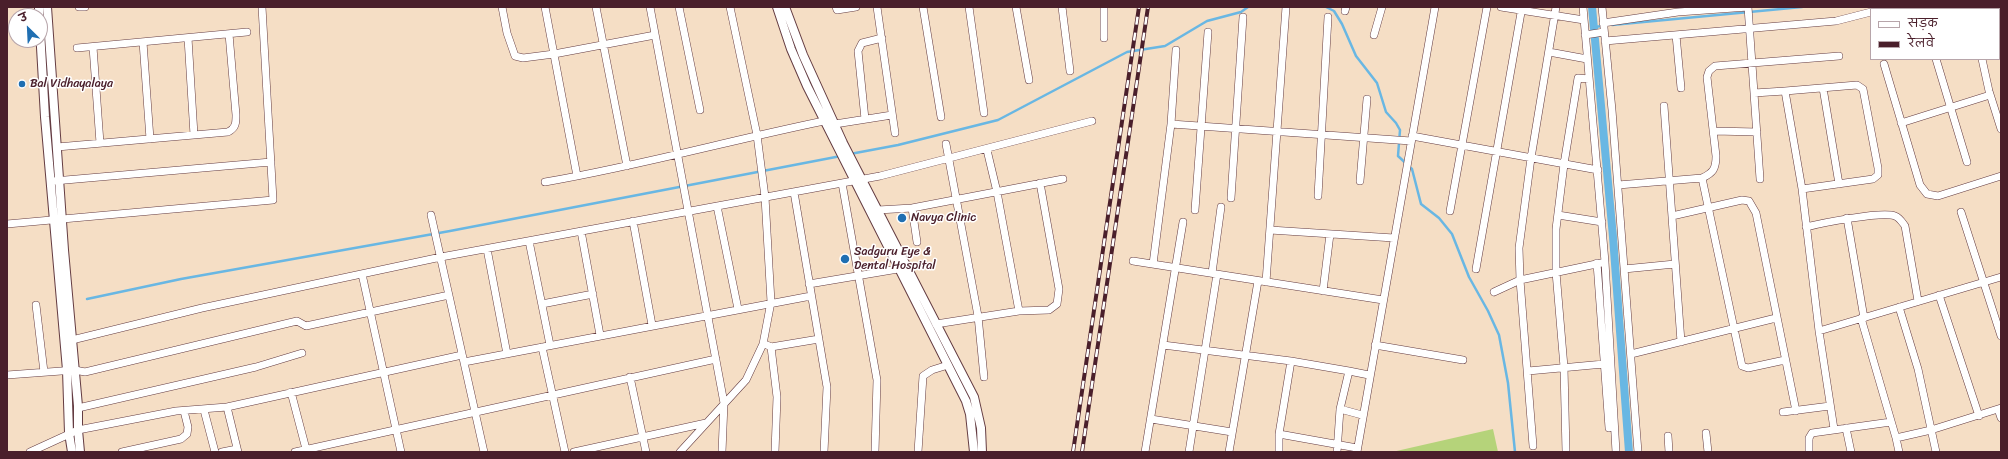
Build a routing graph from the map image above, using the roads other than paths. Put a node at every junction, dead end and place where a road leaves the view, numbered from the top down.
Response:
1 (47, 7) edge
2 (79, 7) edge
3 (84, 7) edge
4 (262, 7) edge
5 (502, 7) edge
6 (545, 7) edge
7 (596, 7) edge
8 (650, 7) edge
9 (679, 7) edge
10 (730, 7) edge
11 (777, 7) edge
12 (785, 7) edge
13 (836, 7) edge
14 (856, 7) edge
15 (877, 7) edge
16 (923, 7) edge
17 (969, 7) edge
18 (1016, 7) edge
19 (1062, 7) edge
20 (1104, 7) edge
21 (1286, 7) edge
22 (1382, 7) edge
23 (1435, 7) edge
24 (1487, 7) edge
25 (1502, 7) edge
26 (1556, 7) edge
27 (1583, 7) edge
28 (1602, 7) edge
29 (1748, 7) edge
30 (1522, 9) edge
31 (1678, 10) edge
32 (1870, 12) edge
33 (1555, 16) junction
34 (1243, 17) dead end
35 (1328, 17) dead end
36 (1584, 20) junction
37 (1603, 21) junction
38 (1749, 28) junction
39 (246, 32) dead end
40 (1208, 32) dead end
41 (229, 34) junction
42 (655, 35) junction
43 (1374, 35) dead end
44 (1585, 35) junction
45 (1676, 35) junction
46 (1604, 36) junction
47 (188, 38) junction
48 (882, 38) junction
49 (1104, 38) dead end
50 (143, 42) junction
51 (604, 45) junction
52 (93, 47) junction
53 (42, 48) edge
54 (77, 48) dead end
55 (1176, 50) dead end
56 (1549, 52) junction
57 (554, 54) junction
58 (1839, 56) dead end
59 (1588, 59) junction
60 (1936, 60) edge
61 (1982, 60) edge
62 (1751, 63) junction
63 (1884, 64) dead end
64 (1070, 71) dead end
65 (1029, 80) dead end
66 (1589, 80) junction
67 (1682, 88) dead end
68 (1823, 88) junction
69 (1785, 91) junction
70 (1754, 93) junction
71 (1990, 95) junction
72 (1367, 99) dead end
73 (1664, 106) dead end
74 (1951, 107) junction
75 (700, 110) dead end
76 (984, 113) dead end
77 (892, 115) junction
78 (942, 117) dead end
79 (865, 119) junction
80 (824, 121) junction
81 (1092, 121) dead end
82 (1901, 123) junction
83 (835, 124) junction
84 (1171, 124) junction
85 (1203, 126) junction
86 (1236, 129) junction
87 (2001, 129) edge
88 (1278, 131) junction
89 (1714, 131) junction
90 (1756, 132) junction
91 (895, 133) dead end
92 (1321, 134) junction
93 (194, 135) junction
94 (757, 135) junction
95 (1364, 137) junction
96 (1412, 138) junction
97 (150, 139) junction
98 (100, 143) junction
99 (946, 144) dead end
100 (840, 145) junction
101 (1463, 145) junction
102 (56, 147) junction
103 (987, 150) junction
104 (1497, 152) junction
105 (677, 156) junction
106 (1531, 158) junction
107 (949, 159) junction
108 (271, 162) junction
109 (1967, 162) dead end
110 (1564, 164) junction
111 (627, 166) junction
112 (1598, 170) junction
113 (577, 176) junction
114 (2001, 176) edge
115 (1702, 178) junction
116 (1063, 179) dead end
117 (1760, 179) dead end
118 (858, 180) junction
119 (55, 181) junction
120 (1360, 181) dead end
121 (1670, 181) junction
122 (545, 182) dead end
123 (842, 183) junction
124 (1040, 183) junction
125 (1839, 184) junction
126 (1618, 185) junction
127 (1802, 189) junction
128 (794, 192) junction
129 (997, 192) junction
130 (1318, 196) dead end
131 (765, 197) junction
132 (1231, 198) dead end
133 (955, 200) junction
134 (717, 206) junction
135 (1221, 207) dead end
136 (912, 208) junction
137 (1707, 208) junction
138 (878, 210) junction
139 (1195, 210) dead end
140 (687, 211) junction
141 (1450, 211) dead end
142 (1961, 212) dead end
143 (431, 215) dead end
144 (1558, 215) junction
145 (1672, 216) junction
146 (1847, 218) junction
147 (58, 219) junction
148 (633, 221) junction
149 (1182, 222) dead end
150 (1602, 222) junction
151 (7, 224) edge
152 (1806, 227) junction
153 (1270, 230) junction
154 (580, 231) junction
155 (1330, 234) junction
156 (1394, 238) junction
157 (529, 241) junction
158 (917, 242) dead end
159 (487, 249) junction
160 (441, 257) junction
161 (1133, 261) dead end
162 (1605, 262) junction
163 (1153, 264) junction
164 (1597, 264) junction
165 (1675, 264) junction
166 (1175, 268) junction
167 (898, 269) junction
168 (1476, 269) dead end
169 (1624, 269) junction
170 (1556, 272) junction
171 (362, 274) junction
172 (1215, 274) junction
173 (859, 276) junction
174 (2001, 276) edge
175 (1520, 280) junction
176 (1258, 281) junction
177 (1266, 282) junction
178 (1983, 282) junction
179 (809, 284) junction
180 (1322, 291) junction
181 (1494, 292) dead end
182 (449, 294) junction
183 (593, 294) junction
184 (1939, 295) junction
185 (811, 296) junction
186 (1383, 300) junction
187 (1918, 301) junction
188 (771, 302) junction
189 (36, 304) dead end
190 (542, 304) junction
191 (1899, 307) junction
192 (738, 309) junction
193 (370, 311) junction
194 (1019, 311) junction
195 (707, 314) junction
196 (978, 316) junction
197 (1776, 318) junction
198 (1862, 318) junction
199 (936, 324) junction
200 (652, 325) junction
201 (1733, 329) junction
202 (1819, 331) junction
203 (600, 335) junction
204 (2001, 336) edge
205 (819, 339) junction
206 (72, 340) junction
207 (1681, 342) junction
208 (763, 344) junction
209 (550, 345) junction
210 (1163, 345) junction
211 (1375, 345) junction
212 (771, 346) junction
213 (542, 347) junction
214 (1205, 351) junction
215 (302, 353) dead end
216 (507, 354) junction
217 (1631, 354) junction
218 (462, 355) junction
219 (1245, 356) junction
220 (716, 359) junction
221 (1463, 360) dead end
222 (1785, 360) junction
223 (1291, 361) junction
224 (464, 362) junction
225 (1604, 364) junction
226 (948, 365) junction
227 (1564, 367) junction
228 (71, 370) junction
229 (1349, 371) junction
230 (1528, 371) junction
231 (44, 372) junction
232 (384, 372) junction
233 (1369, 374) junction
234 (7, 375) edge
235 (984, 376) dead end
236 (630, 377) junction
237 (292, 392) junction
238 (552, 395) junction
239 (724, 403) junction
240 (1830, 406) junction
241 (227, 407) junction
242 (78, 408) junction
243 (1340, 409) junction
244 (2000, 409) edge
245 (204, 410) junction
246 (184, 411) junction
247 (1796, 411) junction
248 (475, 412) junction
249 (1783, 412) dead end
250 (1362, 415) junction
251 (1980, 416) junction
252 (2001, 418) edge
253 (1151, 419) junction
254 (1891, 422) junction
255 (706, 423) junction
256 (1193, 426) junction
257 (1609, 428) dead end
258 (1846, 428) junction
259 (396, 429) junction
260 (1834, 429) junction
261 (78, 430) junction
262 (1931, 430) junction
263 (1232, 432) junction
264 (69, 433) junction
265 (1706, 433) dead end
266 (1280, 434) junction
267 (1668, 436) dead end
268 (643, 437) junction
269 (1896, 438) junction
270 (1533, 446) dead end
271 (306, 449) junction
272 (1338, 449) edge
273 (143, 450) edge
274 (238, 450) edge
275 (1357, 450) edge
276 (30, 452) edge
277 (72, 452) edge
278 (80, 452) edge
279 (122, 452) edge
280 (215, 452) edge
281 (222, 452) edge
282 (295, 452) edge
283 (401, 452) edge
284 (484, 452) edge
285 (565, 452) edge
286 (574, 452) edge
287 (646, 452) edge
288 (680, 452) edge
289 (722, 452) edge
290 (775, 452) edge
291 (824, 452) edge
292 (875, 452) edge
293 (918, 452) edge
294 (974, 452) edge
295 (982, 452) edge
296 (1145, 452) edge
297 (1189, 452) edge
298 (1229, 452) edge
299 (1279, 452) edge
300 (1566, 452) edge
301 (1616, 452) edge
302 (1638, 452) edge
303 (1669, 452) edge
304 (1708, 452) edge
305 (1809, 452) edge
306 (1851, 452) edge
307 (1899, 452) edge
308 (1936, 452) edge

1 - 102 street
2 - 3 street
4 - 108 street
5 - 57 street
6 - 57 street
7 - 51 street
8 - 42 street
9 - 75 street
10 - 94 street
11 - 80 street
12 - 83 street
13 - 14 street
15 - 48 street
16 - 78 street
17 - 76 street
18 - 65 street
19 - 64 street
20 - 49 street
21 - 88 street
22 - 43 street
23 - 96 street
24 - 101 street
25 - 30 street
26 - 33 street
27 - 36 street
28 - 37 street
29 - 31 street
29 - 38 street
30 - 33 street
30 - 104 street
31 - 37 street
32 - 38 street
33 - 36 street
33 - 56 street
34 - 86 street
35 - 92 street
36 - 44 street
37 - 46 street
38 - 45 street
38 - 62 street
39 - 41 street
40 - 85 street
41 - 47 street
41 - 93 street
42 - 51 street
42 - 105 street
44 - 46 street
44 - 59 street
45 - 46 street
45 - 67 street
46 - 126 street
47 - 50 street
47 - 93 street
48 - 77 street
48 - 79 street
50 - 52 street
50 - 97 street
51 - 57 street
51 - 111 street
52 - 54 street
52 - 98 street
53 - 119 street
55 - 84 street
56 - 59 street
56 - 106 street
57 - 113 street
58 - 62 street
59 - 66 street
60 - 74 street
61 - 71 street
62 - 70 street
62 - 89 street
63 - 82 street
66 - 110 street
66 - 112 street
68 - 69 street
68 - 125 street
68 - 125 street
69 - 70 street
69 - 127 street
70 - 90 street
71 - 74 street
71 - 87 street
72 - 95 street
73 - 121 street
74 - 82 street
74 - 109 street
77 - 79 street
77 - 91 street
79 - 83 street
80 - 94 street
80 - 100 street
81 - 103 street
82 - 114 street
83 - 100 street
84 - 85 street
84 - 163 street
85 - 86 street
85 - 139 street
86 - 88 street
86 - 132 street
88 - 92 street
88 - 153 street
89 - 90 street
89 - 115 street
90 - 117 street
92 - 95 street
92 - 130 street
93 - 97 street
94 - 105 street
94 - 131 street
95 - 96 street
95 - 120 street
96 - 101 street
96 - 156 street
97 - 98 street
98 - 102 street
99 - 107 street
100 - 118 street
101 - 104 street
101 - 141 street
102 - 119 street
103 - 107 street
103 - 129 street
104 - 106 street
104 - 168 street
105 - 111 street
105 - 140 street
106 - 110 street
106 - 175 street
107 - 118 street
107 - 133 street
108 - 119 street
108 - 147 street
110 - 112 street
110 - 144 street
111 - 113 street
112 - 150 street
113 - 122 street
115 - 121 street
115 - 137 street
116 - 124 street
118 - 123 street
118 - 138 street
118 - 167 street
119 - 147 street
121 - 126 street
121 - 145 street
123 - 128 street
123 - 173 street
124 - 129 street
124 - 194 street
125 - 127 street
126 - 169 street
127 - 152 street
128 - 131 street
128 - 179 street
129 - 133 street
129 - 194 street
131 - 134 street
131 - 188 street
133 - 136 street
133 - 196 street
134 - 140 street
134 - 192 street
135 - 172 street
136 - 138 street
136 - 158 street
137 - 145 street
137 - 197 street
137 - 201 street
138 - 199 street
140 - 148 street
140 - 195 street
142 - 178 street
143 - 160 street
144 - 150 street
144 - 170 street
145 - 165 street
146 - 152 street
146 - 187 street
146 - 198 street
147 - 151 street
147 - 206 street
147 - 228 street
148 - 154 street
148 - 200 street
149 - 166 street
150 - 162 street
152 - 202 street
153 - 155 street
153 - 177 street
154 - 157 street
154 - 183 street
155 - 156 street
155 - 180 street
156 - 186 street
157 - 159 street
157 - 190 street
159 - 160 street
159 - 216 street
160 - 171 street
160 - 182 street
161 - 163 street
162 - 164 street
162 - 301 street
163 - 166 street
164 - 170 street
164 - 225 street
165 - 169 street
165 - 207 street
166 - 172 street
166 - 210 street
167 - 173 street
167 - 226 street
169 - 217 street
170 - 175 street
170 - 227 street
171 - 193 street
171 - 206 street
172 - 176 street
172 - 214 street
173 - 179 street
173 - 292 street
174 - 178 street
175 - 181 street
175 - 230 street
176 - 177 street
176 - 219 street
177 - 180 street
178 - 184 street
178 - 204 street
179 - 185 street
180 - 186 street
182 - 193 street
182 - 218 street
183 - 190 street
183 - 203 street
184 - 187 street
184 - 251 street
185 - 188 street
185 - 205 street
186 - 211 street
187 - 191 street
188 - 192 street
188 - 208 street
189 - 231 street
190 - 209 street
191 - 198 street
191 - 262 street
192 - 195 street
193 - 228 street
193 - 232 street
194 - 196 street
195 - 200 street
195 - 220 street
196 - 199 street
196 - 235 street
197 - 201 street
197 - 222 street
198 - 202 street
198 - 254 street
199 - 295 street
200 - 203 street
201 - 207 street
201 - 222 street
202 - 240 street
203 - 209 street
205 - 212 street
205 - 291 street
206 - 228 street
207 - 217 street
208 - 212 street
208 - 239 street
209 - 213 street
210 - 214 street
210 - 253 street
211 - 221 street
211 - 233 street
212 - 290 street
213 - 216 street
213 - 238 street
214 - 219 street
214 - 256 street
215 - 242 street
216 - 224 street
217 - 302 street
218 - 224 street
218 - 232 street
219 - 223 street
219 - 263 street
220 - 236 street
220 - 239 street
222 - 247 street
223 - 229 street
223 - 266 street
224 - 248 street
225 - 227 street
225 - 257 street
226 - 293 street
226 - 294 street
227 - 230 street
227 - 300 street
228 - 231 street
228 - 242 street
228 - 264 street
229 - 233 street
229 - 243 street
230 - 270 street
231 - 234 street
232 - 237 street
232 - 259 street
233 - 250 street
236 - 238 street
236 - 268 street
237 - 241 street
237 - 271 street
238 - 248 street
238 - 285 street
239 - 255 street
239 - 289 street
240 - 247 street
240 - 260 street
241 - 245 street
241 - 274 street
242 - 261 street
243 - 250 street
243 - 272 street
244 - 251 street
244 - 252 street
245 - 246 street
245 - 280 street
246 - 261 street
246 - 273 street
247 - 249 street
248 - 259 street
248 - 284 street
250 - 275 street
251 - 262 street
253 - 256 street
253 - 296 street
254 - 258 street
254 - 269 street
255 - 268 street
255 - 288 street
256 - 263 street
256 - 297 street
258 - 260 street
258 - 306 street
259 - 271 street
259 - 283 street
260 - 305 street
261 - 264 street
261 - 278 street
262 - 269 street
262 - 308 street
263 - 298 street
264 - 276 street
264 - 277 street
265 - 304 street
266 - 272 street
266 - 299 street
267 - 303 street
268 - 286 street
268 - 287 street
269 - 307 street
271 - 282 street
272 - 275 street
273 - 279 street
274 - 281 street

